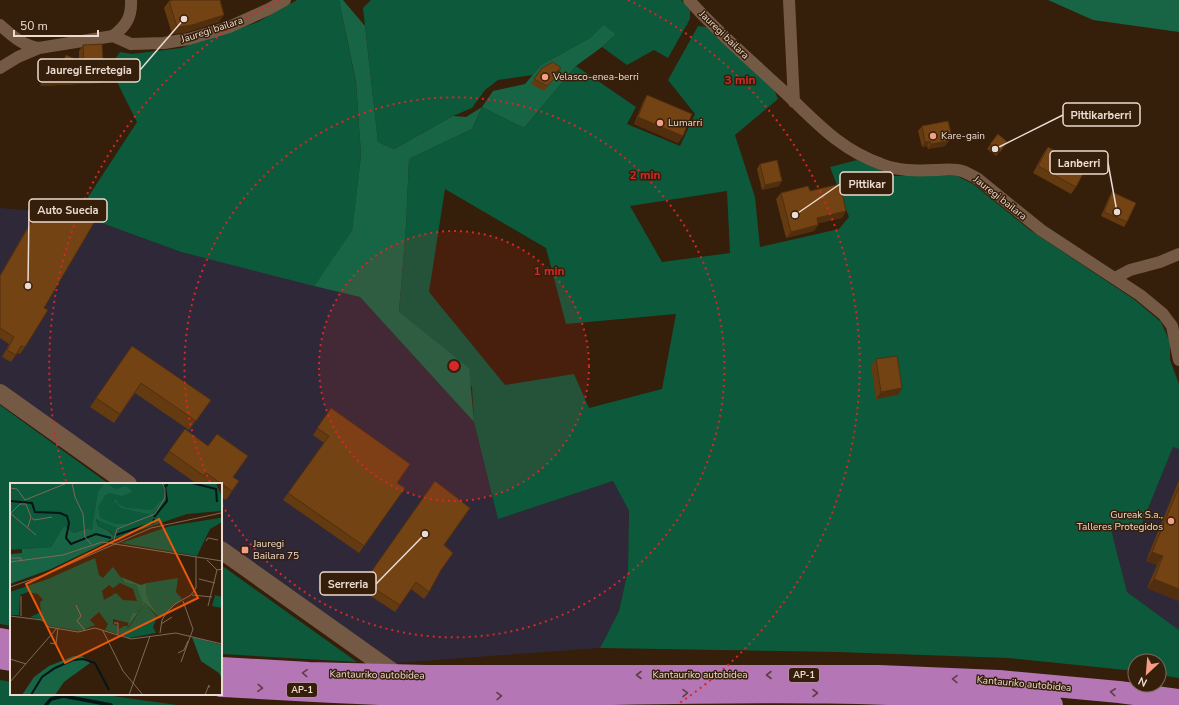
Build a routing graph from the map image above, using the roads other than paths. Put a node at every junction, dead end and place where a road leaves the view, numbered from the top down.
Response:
1 (131, 0) edge
2 (285, 0) edge
3 (689, 0) edge
4 (789, 0) edge
5 (0, 25) edge
6 (113, 36) junction
7 (21, 42) junction
8 (39, 48) junction
9 (9, 63) edge
10 (794, 102) junction
11 (1179, 254) edge
12 (1115, 278) junction
13 (1179, 360) edge
14 (0, 392) edge
15 (127, 483) edge
16 (222, 551) edge
17 (0, 639) edge
18 (10, 641) edge
19 (0, 658) edge
20 (10, 660) edge
21 (222, 668) edge
22 (222, 686) edge
23 (451, 700) edge
24 (1179, 700) edge
25 (1052, 705) edge

1 - 6 street
2 - 6 street, Jauregi bailara
3 - 10 street, Jauregi bailara
4 - 10 street
5 - 7 street
6 - 8 street
7 - 8 street
7 - 9 street
8 - 9 street
10 - 12 street, Jauregi bailara
11 - 12 street
12 - 13 street, Jauregi bailara
14 - 15 main road
16 - 23 main road
17 - 18 highway
19 - 20 highway
24 -> 21 highway, Kantauriko autobidea / AP-1
22 -> 23 highway, Kantauriko autobidea / AP-1
23 -> 25 highway, Kantauriko autobidea / AP-1

